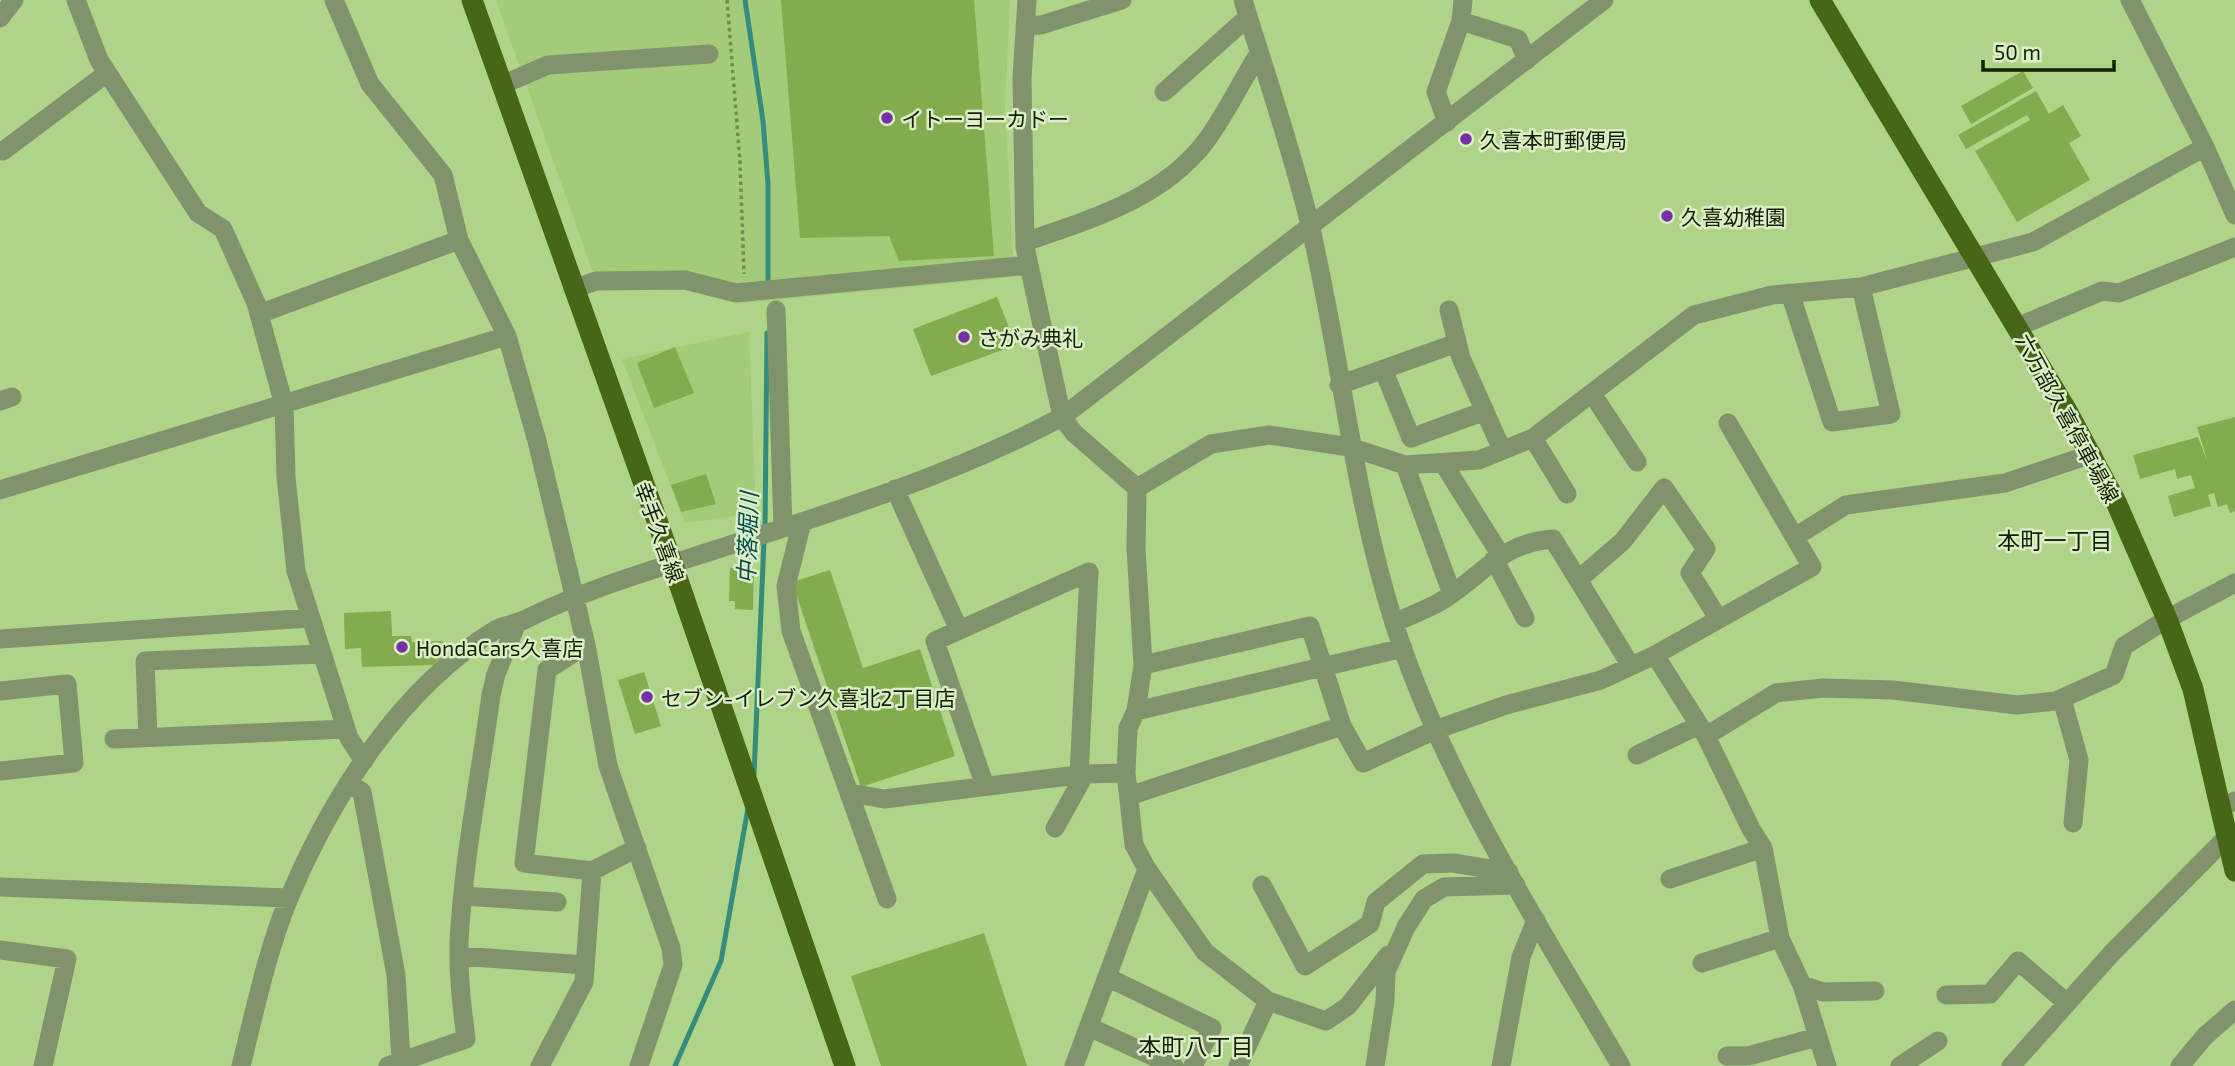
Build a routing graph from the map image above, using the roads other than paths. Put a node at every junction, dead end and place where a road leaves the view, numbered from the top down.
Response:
1 (15, 0) edge
2 (76, 0) edge
3 (334, 0) edge
4 (472, 0) edge
5 (1027, 0) edge
6 (1122, 0) edge
7 (1464, 0) edge
8 (1820, 0) edge
9 (2130, 0) edge
10 (1595, 3) edge
11 (1246, 8) edge
12 (0, 18) edge
13 (1461, 21) junction
14 (1025, 26) junction
15 (1259, 53) junction
16 (709, 54) dead end
17 (1527, 60) junction
18 (107, 73) junction
19 (502, 85) junction
20 (1164, 92) dead end
21 (1447, 122) junction
22 (2205, 147) junction
23 (3, 151) dead end
24 (2235, 215) edge
25 (1310, 225) junction
26 (459, 240) junction
27 (1025, 242) junction
28 (2235, 247) edge
29 (1975, 259) junction
30 (1029, 265) junction
31 (1861, 287) junction
32 (573, 289) junction
33 (1790, 293) junction
34 (776, 310) dead end
35 (1449, 310) dead end
36 (259, 314) junction
37 (2017, 327) junction
38 (507, 336) junction
39 (1457, 343) junction
40 (1383, 369) junction
41 (1339, 385) junction
42 (1593, 395) junction
43 (284, 405) junction
44 (1485, 411) junction
45 (1062, 417) junction
46 (1728, 423) dead end
47 (1533, 438) junction
48 (1350, 447) junction
49 (1502, 450) junction
50 (2092, 454) junction
51 (1637, 462) dead end
52 (1443, 463) junction
53 (1405, 466) junction
54 (1137, 488) junction
55 (895, 489) junction
56 (0, 490) edge
57 (1567, 494) dead end
58 (793, 525) junction
59 (1795, 537) junction
60 (1497, 557) junction
61 (672, 563) junction
62 (1578, 580) junction
63 (2235, 583) edge
64 (1452, 594) junction
65 (573, 595) junction
66 (310, 618) junction
67 (1525, 618) dead end
68 (1718, 618) junction
69 (2167, 619) junction
70 (517, 622) junction
71 (1394, 623) junction
72 (959, 630) junction
73 (0, 639) edge
74 (586, 645) junction
75 (1403, 648) junction
76 (322, 654) junction
77 (1655, 655) junction
78 (1143, 665) junction
79 (1631, 666) junction
80 (1326, 668) junction
81 (0, 691) edge
82 (2062, 699) junction
83 (1136, 711) junction
84 (1342, 726) junction
85 (346, 729) junction
86 (1435, 730) junction
87 (1702, 731) junction
88 (148, 737) junction
89 (114, 739) dead end
90 (1637, 755) dead end
91 (364, 761) junction
92 (0, 771) edge
93 (1126, 773) junction
94 (1082, 774) junction
95 (350, 784) junction
96 (985, 786) junction
97 (850, 793) junction
98 (1129, 796) junction
99 (2228, 804) edge
100 (2073, 823) dead end
101 (1055, 828) dead end
102 (2228, 836) junction
103 (637, 848) junction
104 (1763, 848) junction
105 (2235, 867) edge
106 (1147, 869) junction
107 (592, 872) junction
108 (1512, 879) junction
109 (1670, 879) dead end
110 (1262, 885) dead end
111 (0, 887) edge
112 (463, 896) junction
113 (289, 898) junction
114 (887, 899) dead end
115 (557, 902) dead end
116 (1536, 920) junction
117 (1780, 938) junction
118 (1400, 941) junction
119 (0, 950) edge
120 (459, 956) junction
121 (1702, 963) dead end
122 (585, 965) junction
123 (1107, 977) junction
124 (1802, 985) junction
125 (1875, 991) dead end
126 (1946, 995) dead end
127 (1268, 1002) junction
128 (2067, 1003) junction
129 (2235, 1010) edge
130 (1088, 1027) junction
131 (1817, 1037) junction
132 (1938, 1041) dead end
133 (1727, 1056) dead end
134 (395, 1063) edge
135 (43, 1066) edge
136 (241, 1066) edge
137 (540, 1066) edge
138 (639, 1066) edge
139 (845, 1066) edge
140 (1074, 1066) edge
141 (1174, 1066) edge
142 (1193, 1066) edge
143 (1238, 1066) edge
144 (1375, 1066) edge
145 (1501, 1066) edge
146 (1621, 1066) edge
147 (1827, 1066) edge
148 (1900, 1066) edge
149 (2011, 1066) edge
150 (2180, 1066) edge

1 - 12 street
2 - 18 street
3 - 26 street
4 - 19 main road, 幸手久喜線
5 - 14 street
6 - 14 street
7 - 13 street
8 - 29 main road, 六万部久喜停車場線
9 - 22 street
10 - 17 street
11 - 15 street
11 - 20 street
13 - 17 street
13 - 21 street
14 - 27 street
15 - 25 street
15 - 27 street
16 - 19 street
17 - 21 street
18 - 23 street
18 - 36 street
19 - 32 main road, 幸手久喜線
21 - 25 street
22 - 24 street
22 - 29 street
25 - 41 street
25 - 45 street
26 - 36 street
26 - 38 street
27 - 30 street
28 - 37 street
29 - 31 street
29 - 37 main road, 六万部久喜停車場線
30 - 32 street
30 - 45 street
31 - 33 street
31 - 33 street
32 - 61 main road, 幸手久喜線
33 - 42 street
34 - 58 street
35 - 39 street
36 - 43 street
37 - 50 main road, 六万部久喜停車場線
38 - 43 street
38 - 65 street
39 - 40 street
39 - 44 street
40 - 41 street
40 - 44 street
41 - 48 street
42 - 47 street
42 - 51 street
43 - 56 street
43 - 66 street
44 - 49 street
45 - 54 street
45 - 55 street
46 - 59 street
47 - 49 street
47 - 57 street
48 - 53 street
48 - 54 street
48 - 71 street
49 - 52 street
50 - 59 street
50 - 69 main road, 六万部久喜停車場線
52 - 53 street
52 - 60 street
53 - 64 street
54 - 78 street
55 - 58 street
55 - 72 street
58 - 61 street
58 - 97 street
59 - 68 street
60 - 62 street
60 - 64 street
60 - 67 street
61 - 65 street
61 - 139 main road, 幸手久喜線
62 - 68 street
62 - 79 street
63 - 69 street
64 - 71 street
65 - 70 street
65 - 74 street
66 - 73 street
66 - 76 street
68 - 77 street
69 - 82 street
69 - 99 main road, 六万部久喜停車場線
70 - 91 street
70 - 112 street
71 - 75 street
72 - 94 street
72 - 96 street
74 - 103 street
74 - 107 street
75 - 80 street
75 - 86 street
76 - 85 street
76 - 88 street
77 - 79 street
77 - 87 street
78 - 80 street
78 - 83 street
79 - 86 street
80 - 83 street
80 - 84 street
81 - 92 street
82 - 87 street
82 - 100 street
83 - 93 street
84 - 86 street
84 - 98 street
85 - 88 street
85 - 91 street
86 - 108 street
87 - 90 street
87 - 104 street
88 - 89 street
91 - 95 street
93 - 94 street
93 - 98 street
94 - 96 street
94 - 101 street
95 - 113 street
95 - 134 street
96 - 97 street
97 - 114 street
98 - 106 street
99 - 102 main road, 六万部久喜停車場線
102 - 105 main road, 六万部久喜停車場線
102 - 128 street
103 - 107 street
103 - 138 street
104 - 109 street
104 - 117 street
106 - 123 street
106 - 127 street
107 - 122 street
108 - 110 street
108 - 116 street
108 - 118 street
111 - 113 street
112 - 115 street
112 - 120 street
113 - 136 street
116 - 145 street
116 - 146 street
117 - 121 street
117 - 124 street
118 - 127 street
118 - 144 street
119 - 135 street
120 - 122 street
120 - 134 street
122 - 137 street
123 - 130 street
123 - 142 street
124 - 125 street
124 - 131 street
126 - 128 street
127 - 143 street
128 - 149 street
129 - 150 street
130 - 140 street
130 - 141 street
131 - 133 street
131 - 147 street
132 - 148 street

